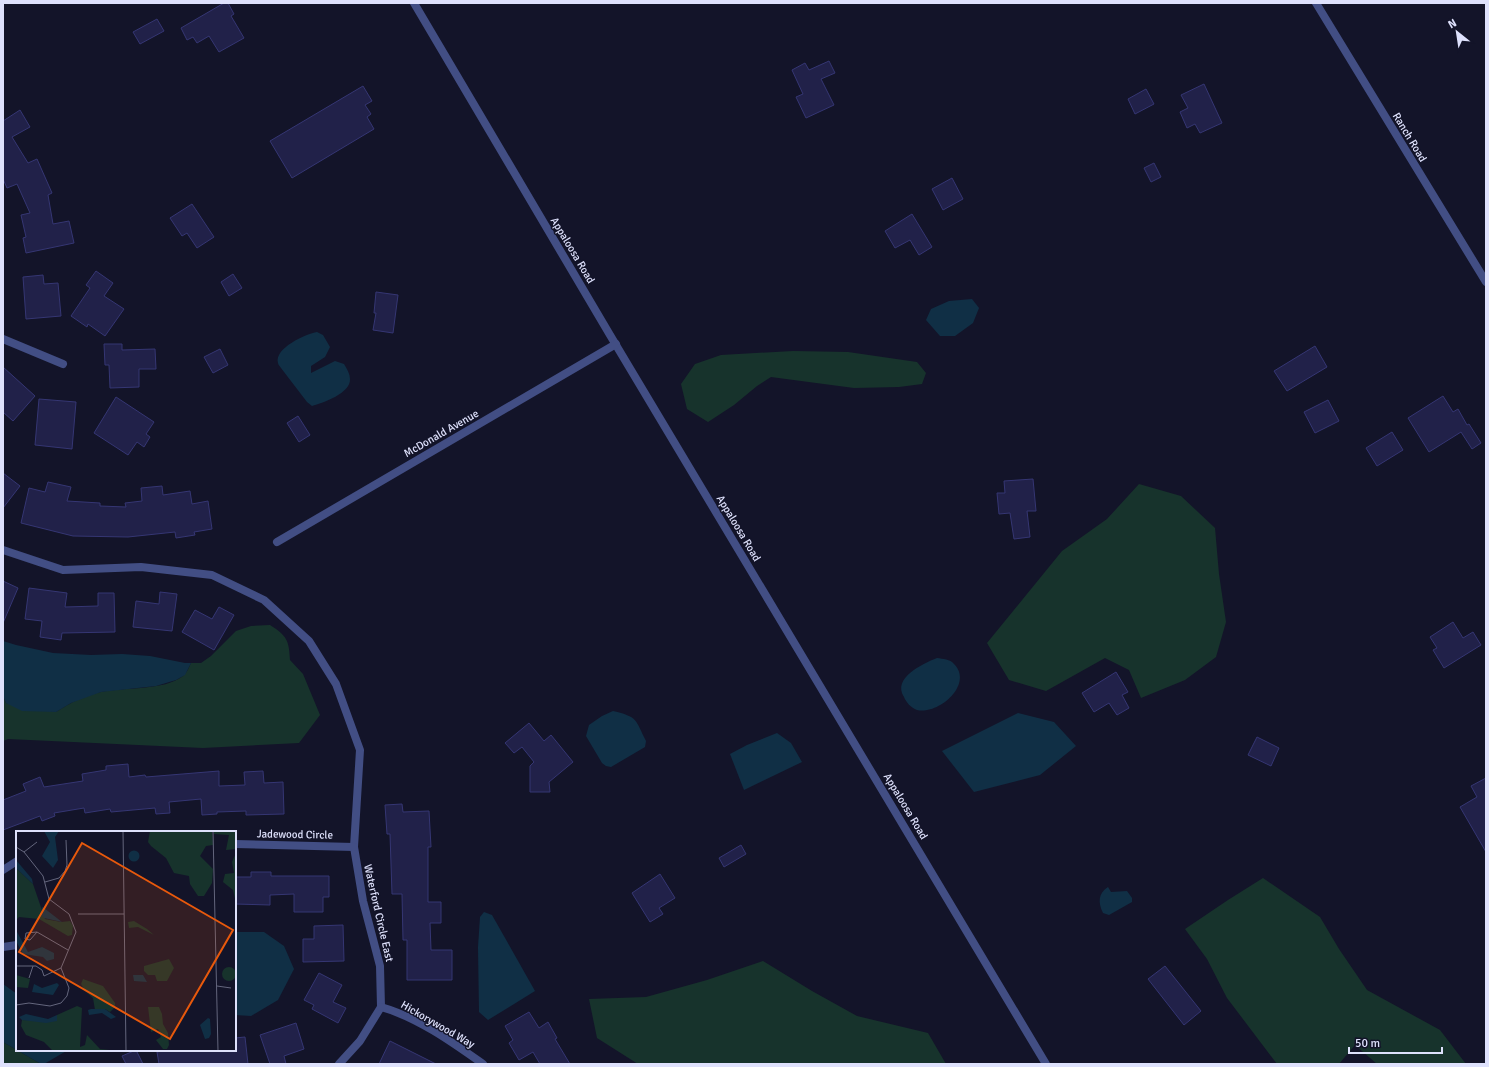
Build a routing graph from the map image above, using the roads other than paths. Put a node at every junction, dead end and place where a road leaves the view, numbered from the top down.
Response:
1 (414, 3) edge
2 (1316, 3) edge
3 (1486, 282) edge
4 (3, 339) edge
5 (616, 344) junction
6 (63, 364) dead end
7 (277, 542) dead end
8 (3, 550) edge
9 (236, 844) edge
10 (354, 847) junction
11 (16, 862) edge
12 (3, 870) edge
13 (16, 945) edge
14 (3, 947) edge
15 (381, 1007) junction
16 (339, 1064) edge
17 (483, 1064) edge
18 (1046, 1064) edge

1 - 5 street, Appaloosa Road
2 - 3 street, Ranch Road
4 - 6 street
5 - 7 street, McDonald Avenue
5 - 18 street, Appaloosa Road
8 - 10 street, Waterford Circle East
9 - 10 street, Jadewood Circle
10 - 15 street, Waterford Circle East
11 - 12 street
13 - 14 street
15 - 16 street
15 - 17 street, Hickorywood Way

